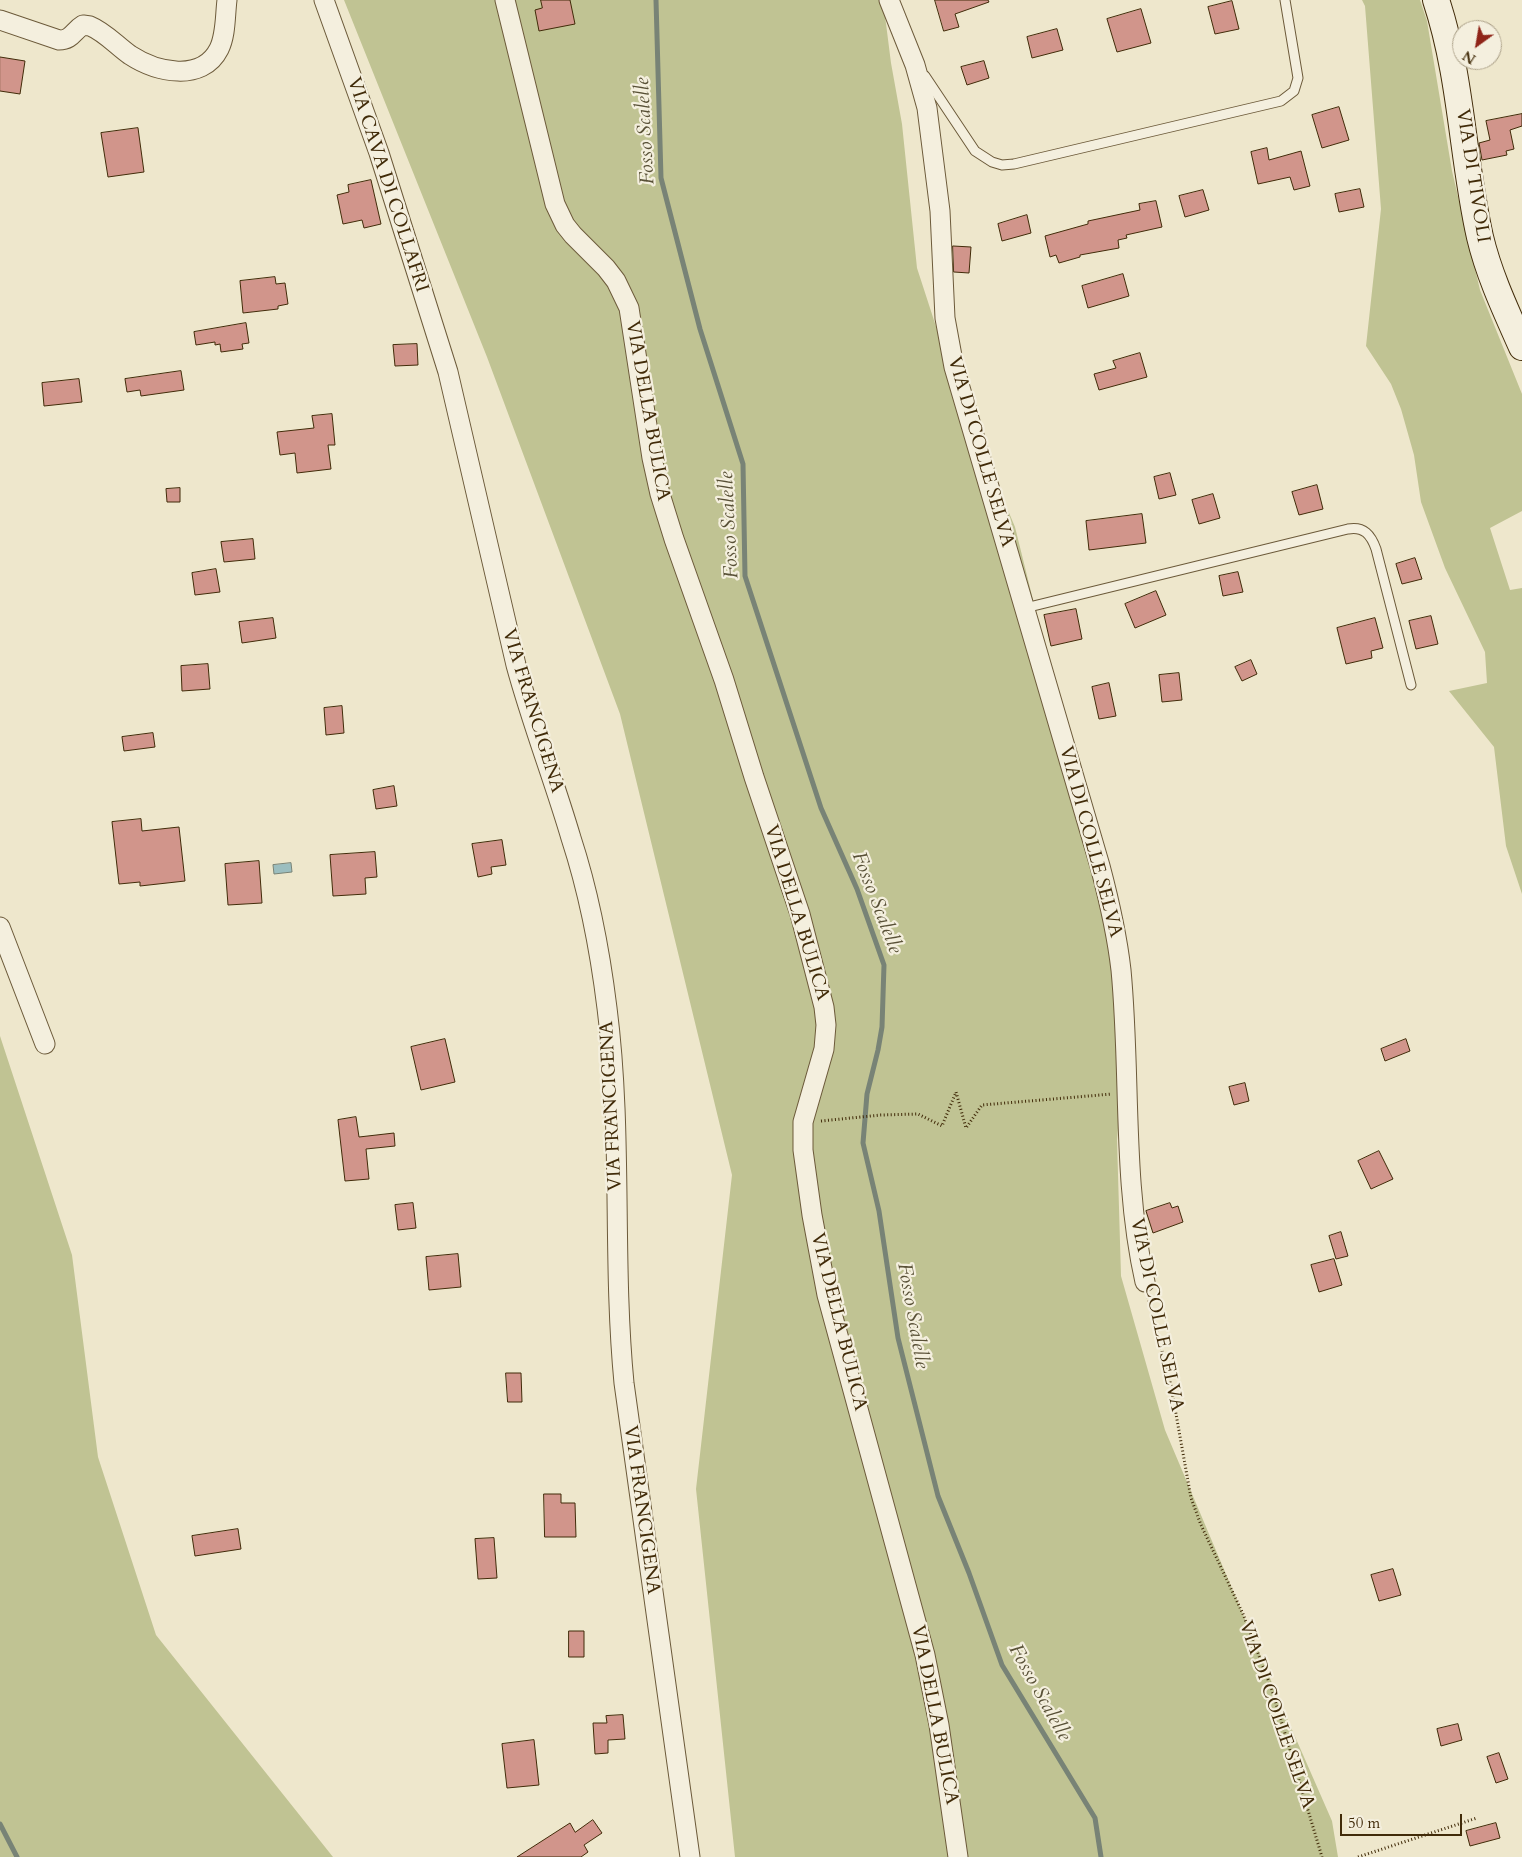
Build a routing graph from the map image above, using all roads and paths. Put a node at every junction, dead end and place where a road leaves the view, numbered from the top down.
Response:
1 (227, 0) edge
2 (324, 0) edge
3 (505, 0) edge
4 (889, 0) edge
5 (1285, 0) edge
6 (1436, 0) edge
7 (0, 20) edge
8 (912, 56) junction
9 (1522, 347) edge
10 (448, 372) joint
11 (1025, 608) junction
12 (1411, 685) dead end
13 (0, 927) edge
14 (45, 1044) dead end
15 (1127, 1093) junction
16 (803, 1122) junction
17 (1145, 1282) joint
18 (1477, 1818) dead end
19 (690, 1857) edge
20 (958, 1857) edge
21 (1322, 1857) edge
22 (1358, 1857) edge

1 - 7 street
2 - 10 street, VIA CAVA DI COLLAFRI
3 - 16 street, VIA DELLA BULICA
4 - 8 street, VIA DI COLLE SELVA
5 - 8 lane
6 - 9 main road, VIA DI TIVOLI
8 - 11 street, VIA DI COLLE SELVA
10 - 19 street, VIA FRANCIGENA
11 - 12 lane
11 - 15 street, VIA DI COLLE SELVA
13 - 14 street
15 - 16 path
15 - 17 street, VIA DI COLLE SELVA
16 - 20 street, VIA DELLA BULICA
17 - 21 path, VIA DI COLLE SELVA
18 - 22 path

